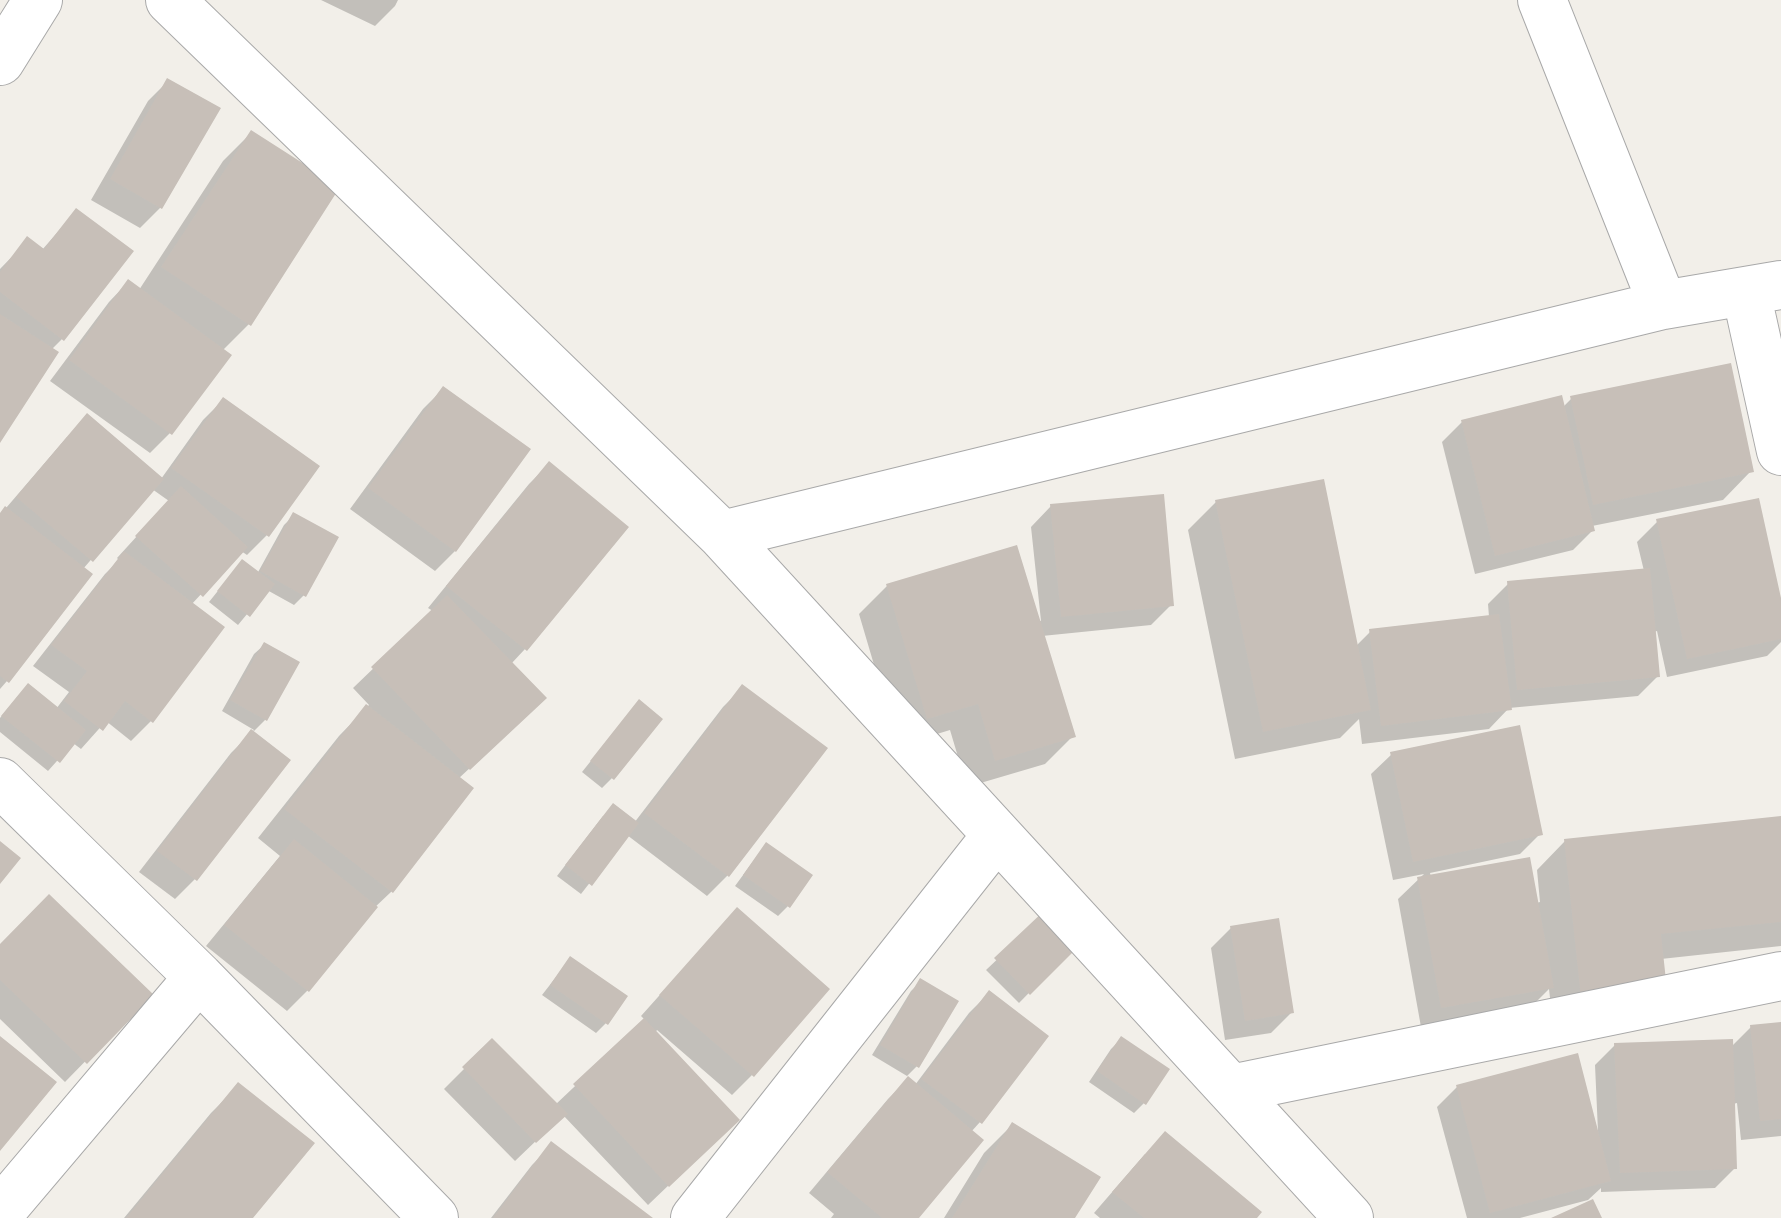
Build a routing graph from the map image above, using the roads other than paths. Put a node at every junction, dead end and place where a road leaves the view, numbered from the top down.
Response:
1 (38, 0) edge
2 (170, 0) edge
3 (1542, 0) edge
4 (0, 61) edge
5 (1763, 289) edge
6 (1663, 306) junction
7 (1781, 450) edge
8 (722, 535) junction
9 (0, 782) edge
10 (997, 834) junction
11 (1781, 976) edge
12 (199, 977) junction
13 (1232, 1090) junction
14 (0, 1212) edge
15 (434, 1218) edge
16 (695, 1218) edge
17 (1349, 1218) edge

1 - 4 street
2 - 8 street
3 - 6 street
5 - 6 street
5 - 7 street
6 - 8 street
8 - 10 street
9 - 12 street
10 - 13 street
10 - 16 street
11 - 13 street
12 - 14 street
12 - 15 street
13 - 17 street

